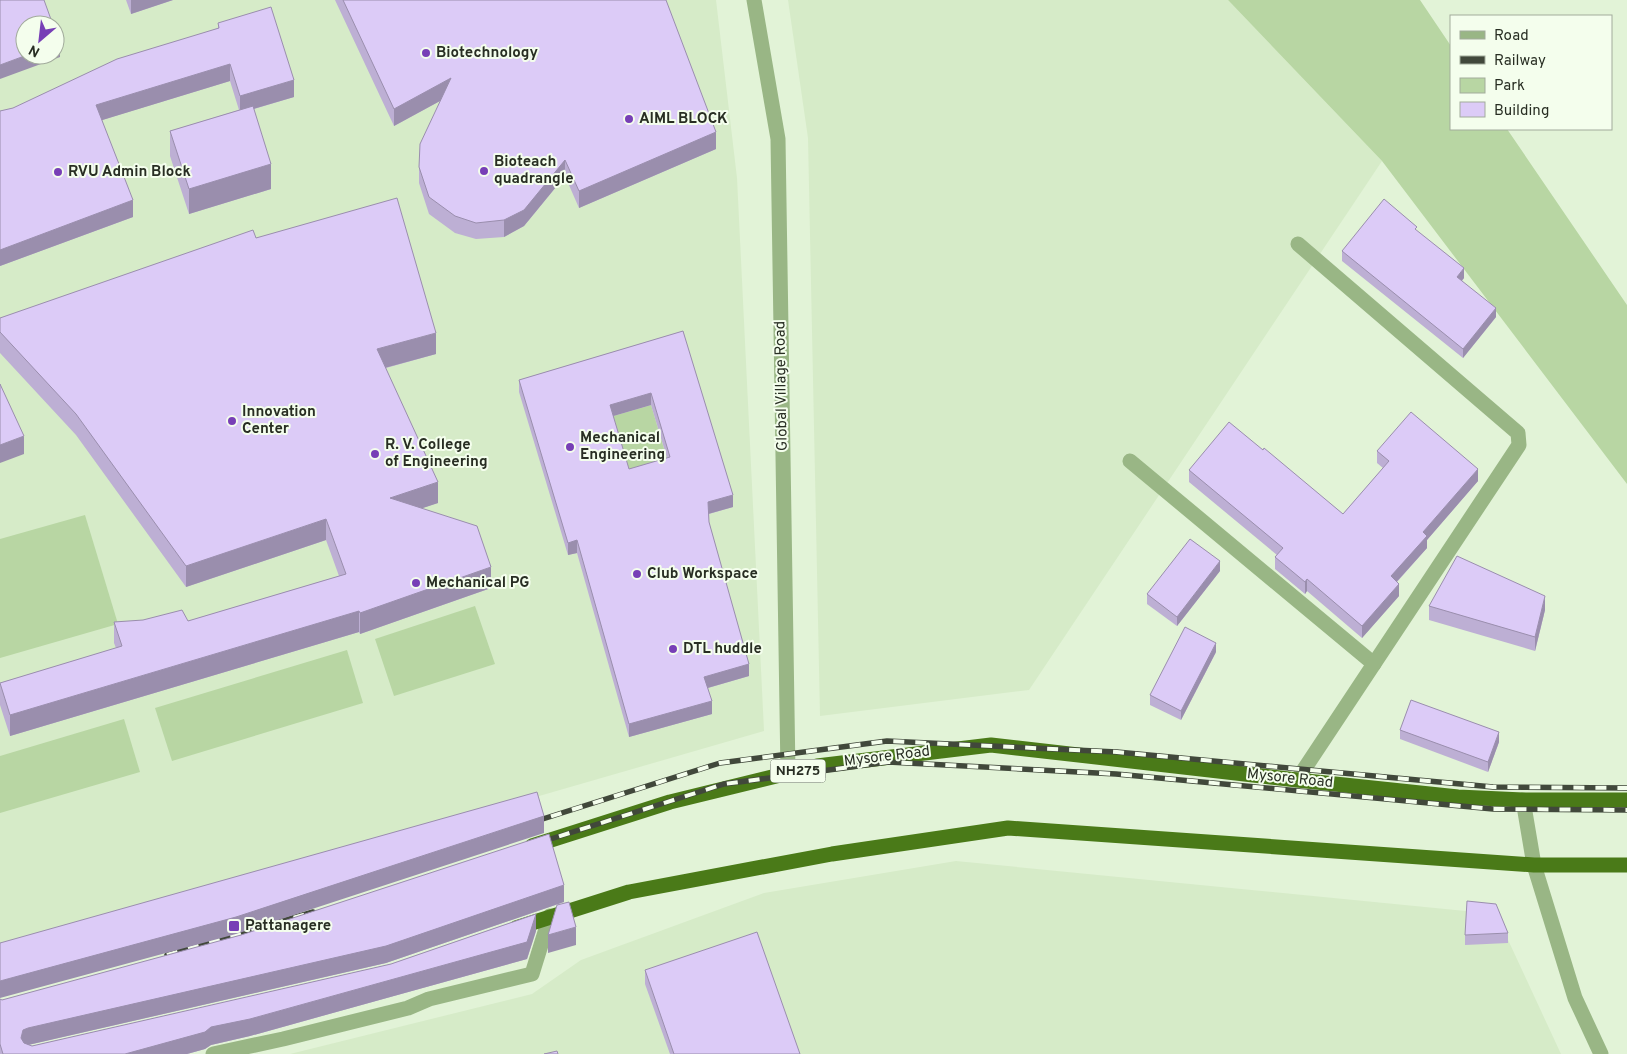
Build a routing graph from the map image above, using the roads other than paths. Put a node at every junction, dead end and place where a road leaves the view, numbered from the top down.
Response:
1 (754, 0) edge
2 (1298, 244) dead end
3 (1130, 461) dead end
4 (1374, 664) junction
5 (788, 773) junction
6 (1297, 780) junction
7 (1523, 800) junction
8 (1627, 800) edge
9 (514, 852) edge
10 (1627, 864) edge
11 (1534, 865) junction
12 (550, 916) junction
13 (502, 933) edge
14 (213, 1054) edge
15 (1601, 1054) edge

1 - 5 street, Global Village Road
2 - 4 street
3 - 4 street
4 - 6 street
5 - 6 highway, Mysore Road / NH275
5 - 9 highway, Mysore Road / NH275
6 - 7 highway, Mysore Road / NH275
7 - 8 highway, Mysore Road / NH275
7 - 11 street
10 - 11 highway
11 - 12 highway
11 - 15 street
12 - 13 highway
12 - 14 street

